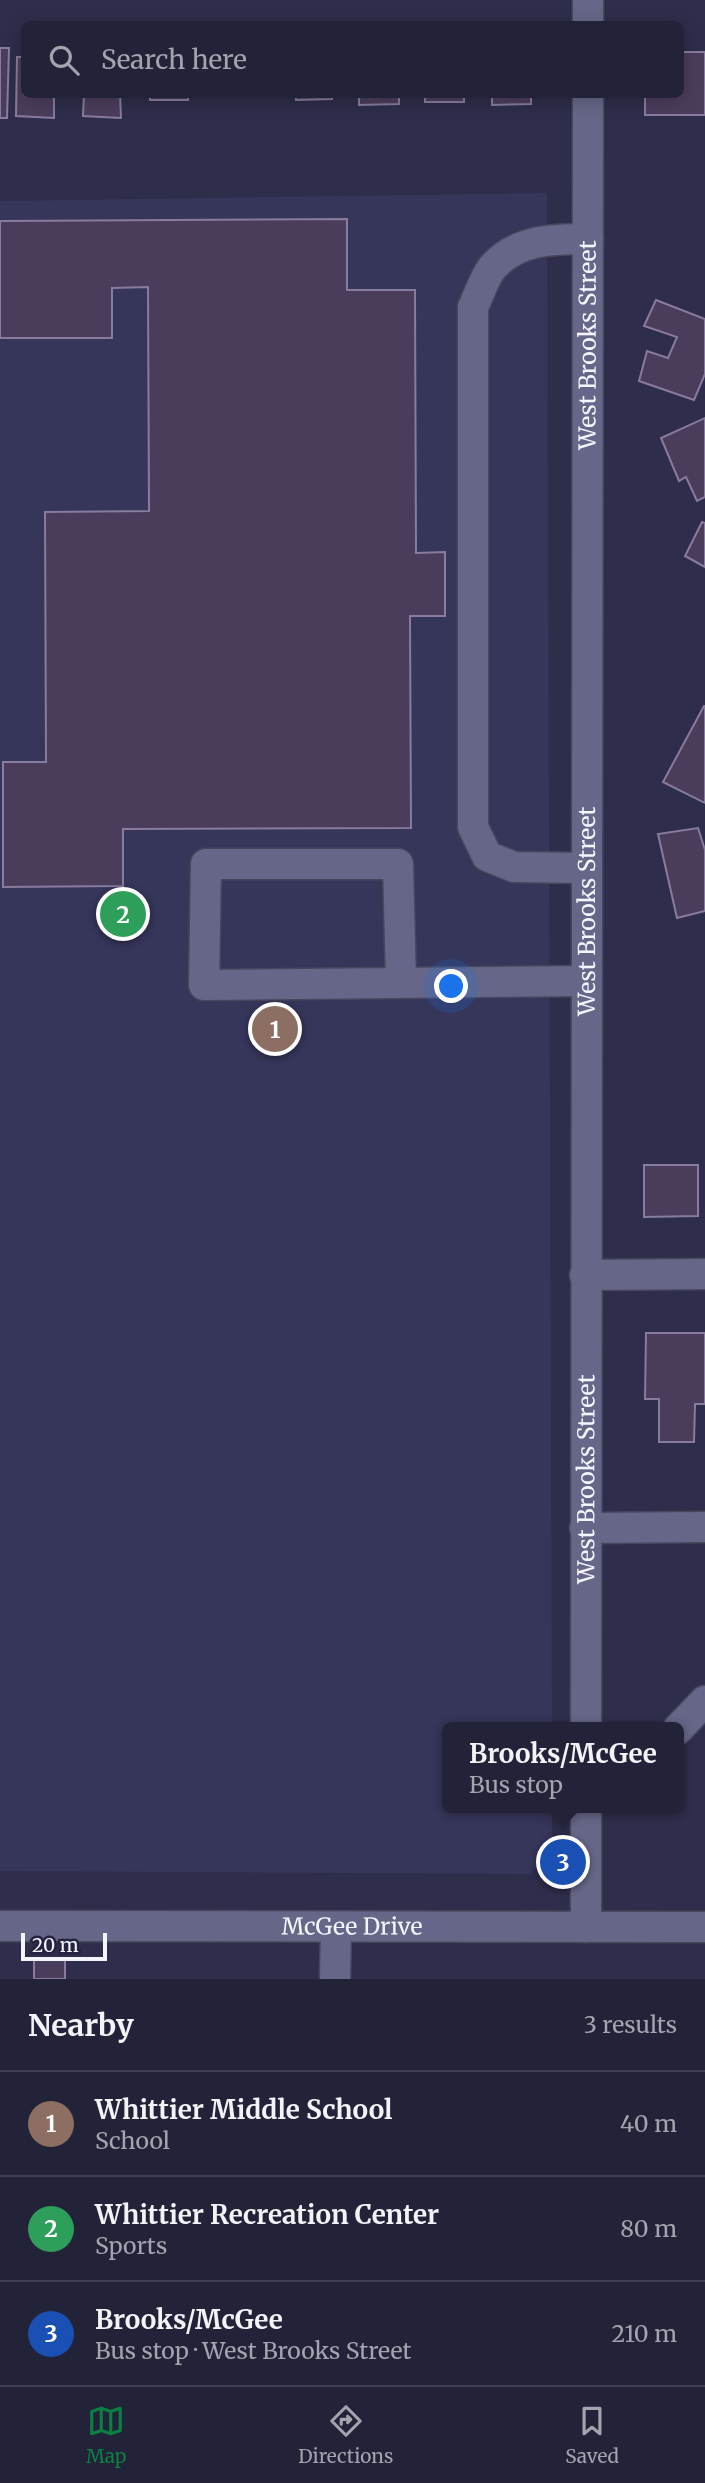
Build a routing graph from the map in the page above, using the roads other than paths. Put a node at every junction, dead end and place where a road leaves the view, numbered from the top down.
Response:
1 (588, 0) edge
2 (588, 21) edge
3 (588, 98) edge
4 (588, 239) junction
5 (586, 867) junction
6 (586, 981) junction
7 (401, 984) junction
8 (705, 1274) edge
9 (585, 1275) junction
10 (705, 1527) edge
11 (585, 1528) junction
12 (705, 1701) edge
13 (586, 1722) edge
14 (684, 1723) edge
15 (586, 1813) edge
16 (0, 1926) edge
17 (336, 1927) junction
18 (586, 1927) junction
19 (705, 1927) edge
20 (335, 1979) edge

1 - 2 street
3 - 4 street, West Brooks Street
4 - 5 street, West Brooks Street
4 - 5 street
5 - 6 street, West Brooks Street
6 - 7 street
6 - 9 street, West Brooks Street
7 - 7 street
8 - 9 street
9 - 11 street, West Brooks Street
10 - 11 street
11 - 13 street, West Brooks Street
12 - 14 street
15 - 18 street
16 - 17 street, McGee Drive
17 - 18 street, McGee Drive
17 - 20 street
18 - 19 street, McGee Drive

